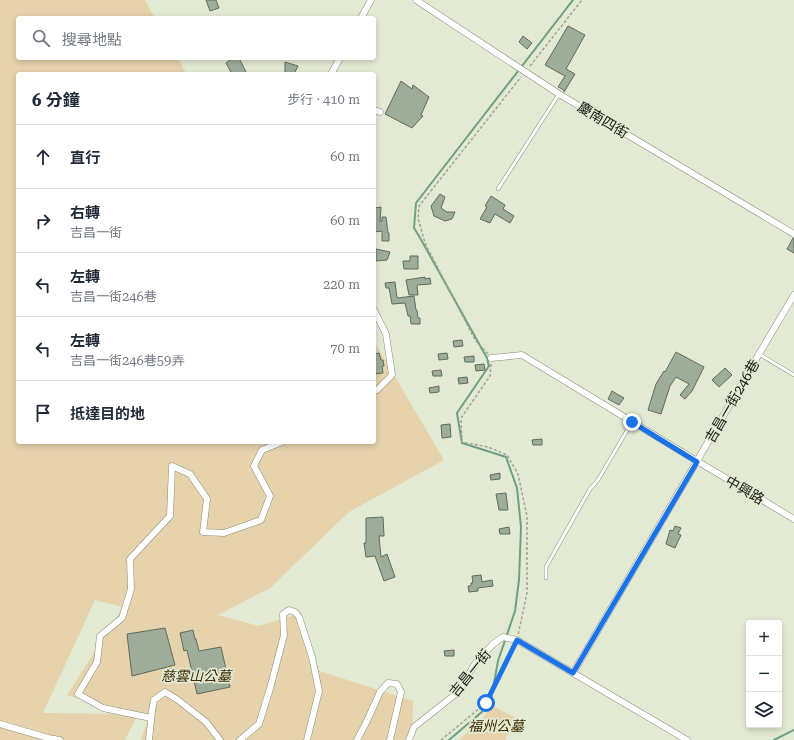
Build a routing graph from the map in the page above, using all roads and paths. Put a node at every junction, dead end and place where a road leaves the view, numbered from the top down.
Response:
1 (371, 0) edge
2 (416, 0) edge
3 (582, 0) edge
4 (363, 16) edge
5 (339, 60) edge
6 (333, 72) edge
7 (525, 72) junction
8 (559, 94) junction
9 (498, 189) dead end
10 (794, 234) edge
11 (794, 295) edge
12 (376, 314) edge
13 (759, 354) junction
14 (491, 358) junction
15 (794, 375) edge
16 (376, 390) edge
17 (632, 422) junction
18 (277, 444) edge
19 (697, 462) junction
20 (794, 519) edge
21 (546, 578) dead end
22 (517, 640) junction
23 (573, 673) junction
24 (151, 718) junction
25 (0, 724) edge
26 (60, 740) edge
27 (149, 740) edge
28 (220, 740) edge
29 (240, 740) edge
30 (307, 740) edge
31 (357, 740) edge
32 (390, 740) edge
33 (409, 740) edge
34 (441, 740) edge
35 (687, 740) edge

1 - 4 street
2 - 7 street, 慶南四街
3 - 7 path
5 - 6 street
7 - 8 street, 慶南四街
7 - 14 path
8 - 9 lane
8 - 10 street, 慶南四街
11 - 13 street, 吉昌一街246巷
12 - 16 street
13 - 15 lane
13 - 19 street, 吉昌一街246巷
14 - 17 street, 中興路
14 - 22 path
17 - 19 street, 中興路
17 - 21 lane
18 - 24 street
19 - 20 street, 中興路
19 - 23 street, 吉昌一街246巷
22 - 23 street
22 - 33 street, 吉昌一街
22 - 34 path
23 - 35 street
24 - 27 street
24 - 28 street
25 - 26 street
29 - 30 street
31 - 32 street

